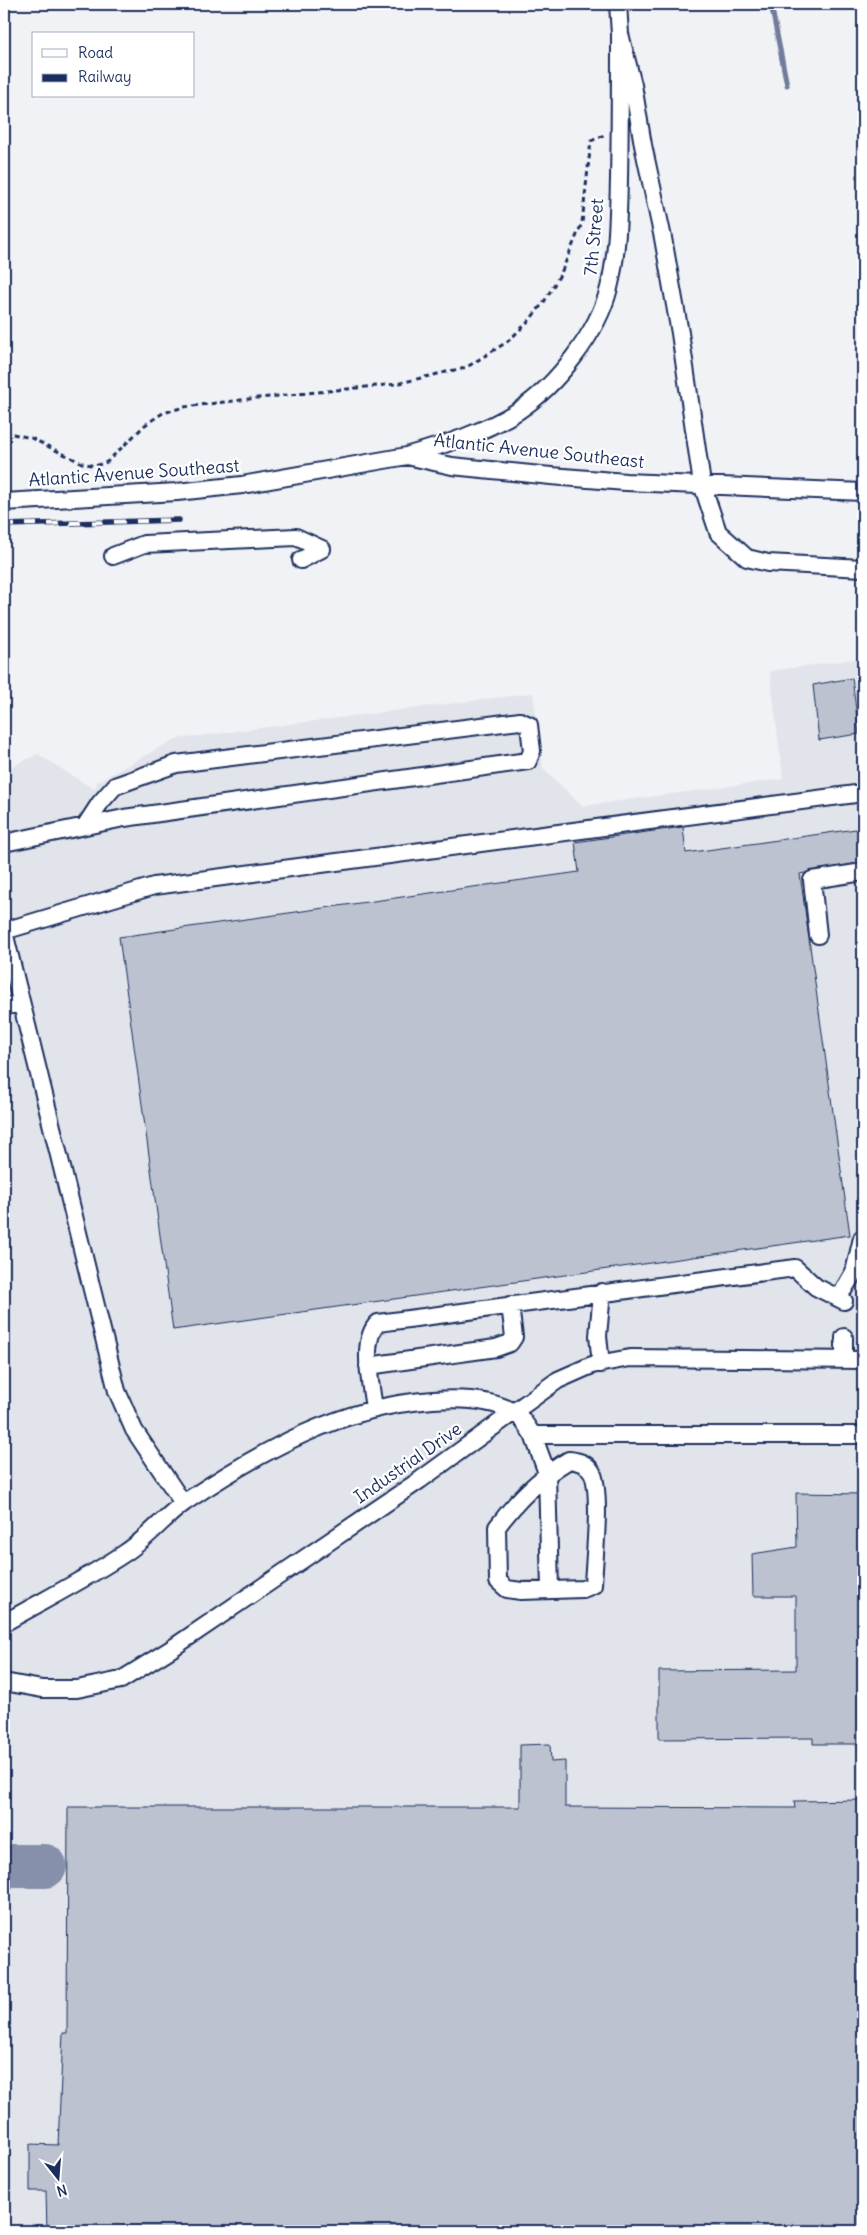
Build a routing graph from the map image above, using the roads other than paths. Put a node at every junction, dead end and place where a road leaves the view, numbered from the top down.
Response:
1 (618, 4) edge
2 (620, 34) junction
3 (407, 456) junction
4 (702, 484) junction
5 (863, 492) edge
6 (4, 502) edge
7 (113, 556) dead end
8 (301, 560) dead end
9 (863, 568) edge
10 (863, 793) edge
11 (85, 826) junction
12 (4, 843) edge
13 (863, 872) edge
14 (4, 931) edge
15 (818, 935) dead end
16 (22, 1002) junction
17 (4, 1007) edge
18 (862, 1238) edge
19 (602, 1292) junction
20 (510, 1305) junction
21 (844, 1337) dead end
22 (844, 1360) junction
23 (863, 1360) edge
24 (601, 1364) junction
25 (368, 1366) junction
26 (374, 1408) junction
27 (516, 1412) junction
28 (533, 1435) junction
29 (863, 1435) edge
30 (547, 1473) junction
31 (184, 1503) junction
32 (550, 1589) junction
33 (4, 1622) edge
34 (4, 1682) edge

1 - 2 street, 7th Street
2 - 3 street, 7th Street
2 - 4 street
3 - 4 street, Atlantic Avenue Southeast
3 - 6 street, Atlantic Avenue Southeast
4 - 5 street, Atlantic Avenue Southeast
4 - 9 street
7 - 8 street
10 - 14 street
11 - 11 street
11 - 12 street
13 - 15 street
14 - 16 street
16 - 17 street
16 - 31 street
18 - 19 street
19 - 20 street
19 - 24 street
20 - 25 street
20 - 25 street
21 - 22 street
22 - 23 street, Industrial Drive
22 - 24 street, Industrial Drive
24 - 27 street, Industrial Drive
25 - 26 street
26 - 27 street
26 - 31 street
27 - 28 street
27 - 34 street, Industrial Drive
28 - 29 street
28 - 30 street
30 - 32 street
30 - 32 street
30 - 32 street
31 - 33 street

